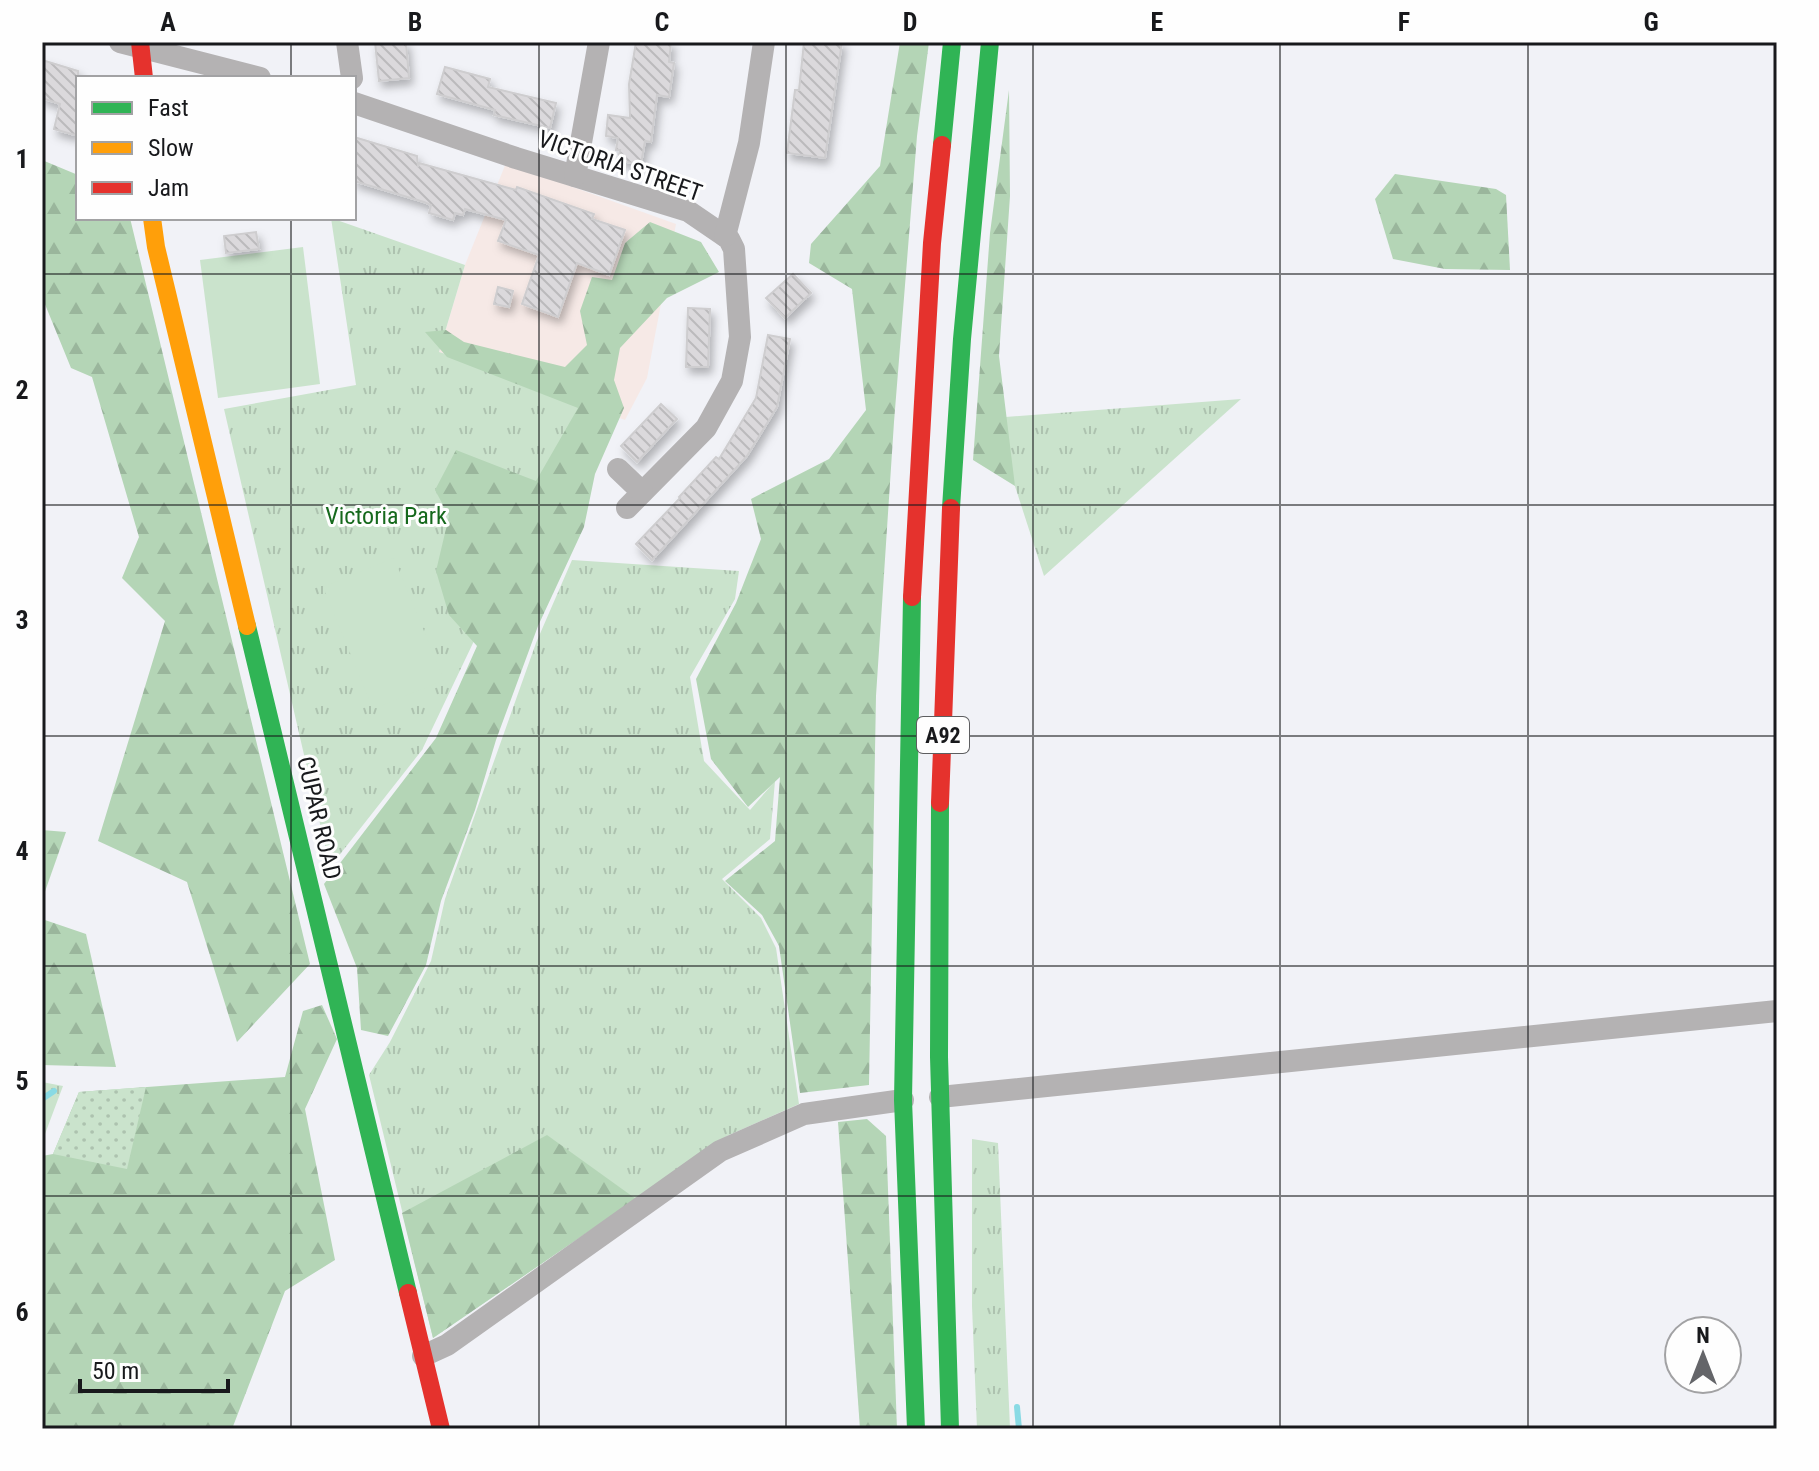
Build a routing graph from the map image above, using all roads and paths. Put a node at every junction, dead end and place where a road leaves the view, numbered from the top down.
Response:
1 (347, 42) edge
2 (599, 42) edge
3 (764, 42) edge
4 (952, 42) edge
5 (990, 42) edge
6 (134, 43) edge
7 (143, 76) edge
8 (253, 76) edge
9 (352, 76) edge
10 (356, 99) edge
11 (575, 176) junction
12 (152, 220) edge
13 (725, 236) junction
14 (618, 469) dead end
15 (1777, 1011) edge
16 (940, 1097) junction
17 (903, 1100) junction
18 (423, 1356) junction
19 (441, 1429) edge
20 (916, 1429) edge
21 (950, 1429) edge

1 - 9 street
2 - 11 street
3 - 13 street
4 - 17 main road, A92
5 - 16 main road, A92
6 - 7 main road
6 - 8 street
10 - 11 street, VICTORIA STREET
11 - 13 street, VICTORIA STREET
12 - 18 main road, CUPAR ROAD
13 - 14 street
15 - 16 street
16 - 21 main road, A92
17 - 18 street
17 - 20 main road, A92
18 - 19 main road, CUPAR ROAD

